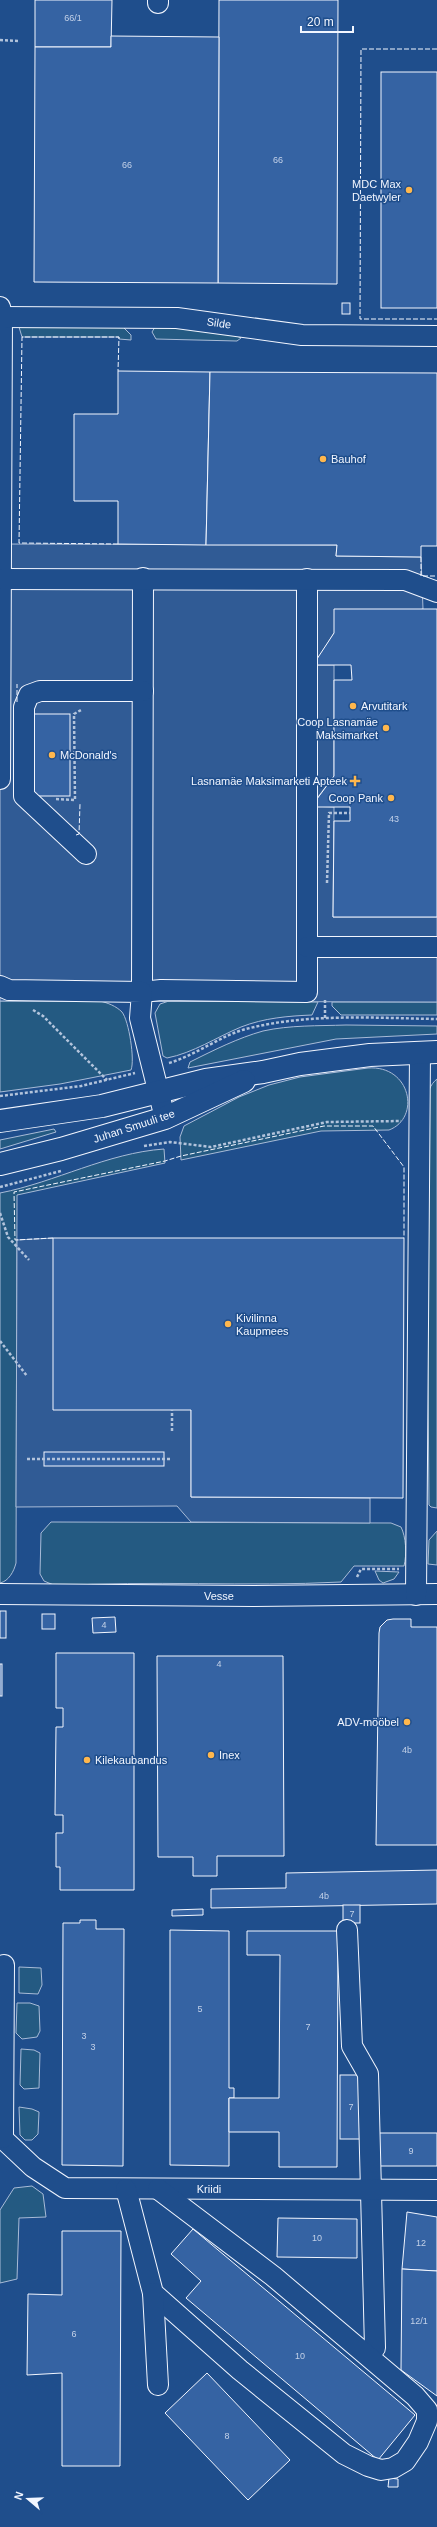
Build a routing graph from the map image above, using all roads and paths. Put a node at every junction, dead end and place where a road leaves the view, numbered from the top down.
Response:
1 (0, 40) edge
2 (20, 41) dead end
3 (1, 313) edge
4 (437, 336) edge
5 (143, 578) junction
6 (2, 579) junction
7 (307, 579) junction
8 (437, 592) edge
9 (143, 691) junction
10 (87, 699) junction
11 (0, 779) edge
12 (52, 799) dead end
13 (350, 813) dead end
14 (86, 854) dead end
15 (327, 892) dead end
16 (307, 946) junction
17 (437, 947) edge
18 (0, 986) edge
19 (142, 992) junction
20 (325, 992) dead end
21 (29, 1008) dead end
22 (325, 1018) junction
23 (437, 1019) edge
24 (429, 1053) edge
25 (151, 1069) junction
26 (263, 1072) junction
27 (108, 1081) junction
28 (158, 1092) junction
29 (0, 1096) edge
30 (165, 1118) junction
31 (0, 1121) edge
32 (419, 1121) junction
33 (141, 1147) dead end
34 (0, 1164) edge
35 (0, 1213) edge
36 (29, 1260) dead end
37 (0, 1341) edge
38 (27, 1376) dead end
39 (172, 1410) dead end
40 (172, 1431) dead end
41 (27, 1459) dead end
42 (172, 1460) dead end
43 (417, 1569) junction
44 (0, 1594) edge
45 (416, 1594) junction
46 (437, 1594) edge
47 (347, 1595) junction
48 (347, 1930) dead end
49 (4, 1965) dead end
50 (2, 2137) edge
51 (126, 2189) junction
52 (158, 2189) junction
53 (371, 2189) junction
54 (437, 2190) edge
55 (153, 2293) junction
56 (375, 2348) dead end
57 (158, 2385) dead end

1 - 2 path
3 - 4 street, Silde
3 - 6 street
5 - 6 street
5 - 7 street
5 - 9 street
6 - 11 street
7 - 8 street
7 - 16 street
9 - 10 street
9 - 19 street
10 - 12 path
10 - 14 street
13 - 15 path
16 - 17 street
16 - 19 street
18 - 19 street
19 - 25 street
20 - 22 path
21 - 27 path
22 - 23 path
22 - 25 path
24 - 26 main road, Juhan Smuuli tee
24 - 32 street
25 - 27 path
25 - 28 street
26 - 28 main road, Juhan Smuuli tee
26 - 30 main road, Juhan Smuuli tee
27 - 29 path
28 - 30 street
28 - 31 main road, Juhan Smuuli tee
30 - 34 main road, Juhan Smuuli tee
32 - 33 path
32 - 43 street
35 - 36 path
37 - 38 path
39 - 40 path
41 - 42 path
43 - 45 street
43 - 47 path
44 - 47 street, Vesse
45 - 46 street, Vesse
45 - 47 street, Vesse
48 - 53 street
49 - 50 street
50 - 51 street, Kriidi
51 - 52 street, Kriidi
51 - 55 street
52 - 53 street, Kriidi
52 - 55 street
53 - 54 street, Kriidi
53 - 56 street
55 - 57 street

